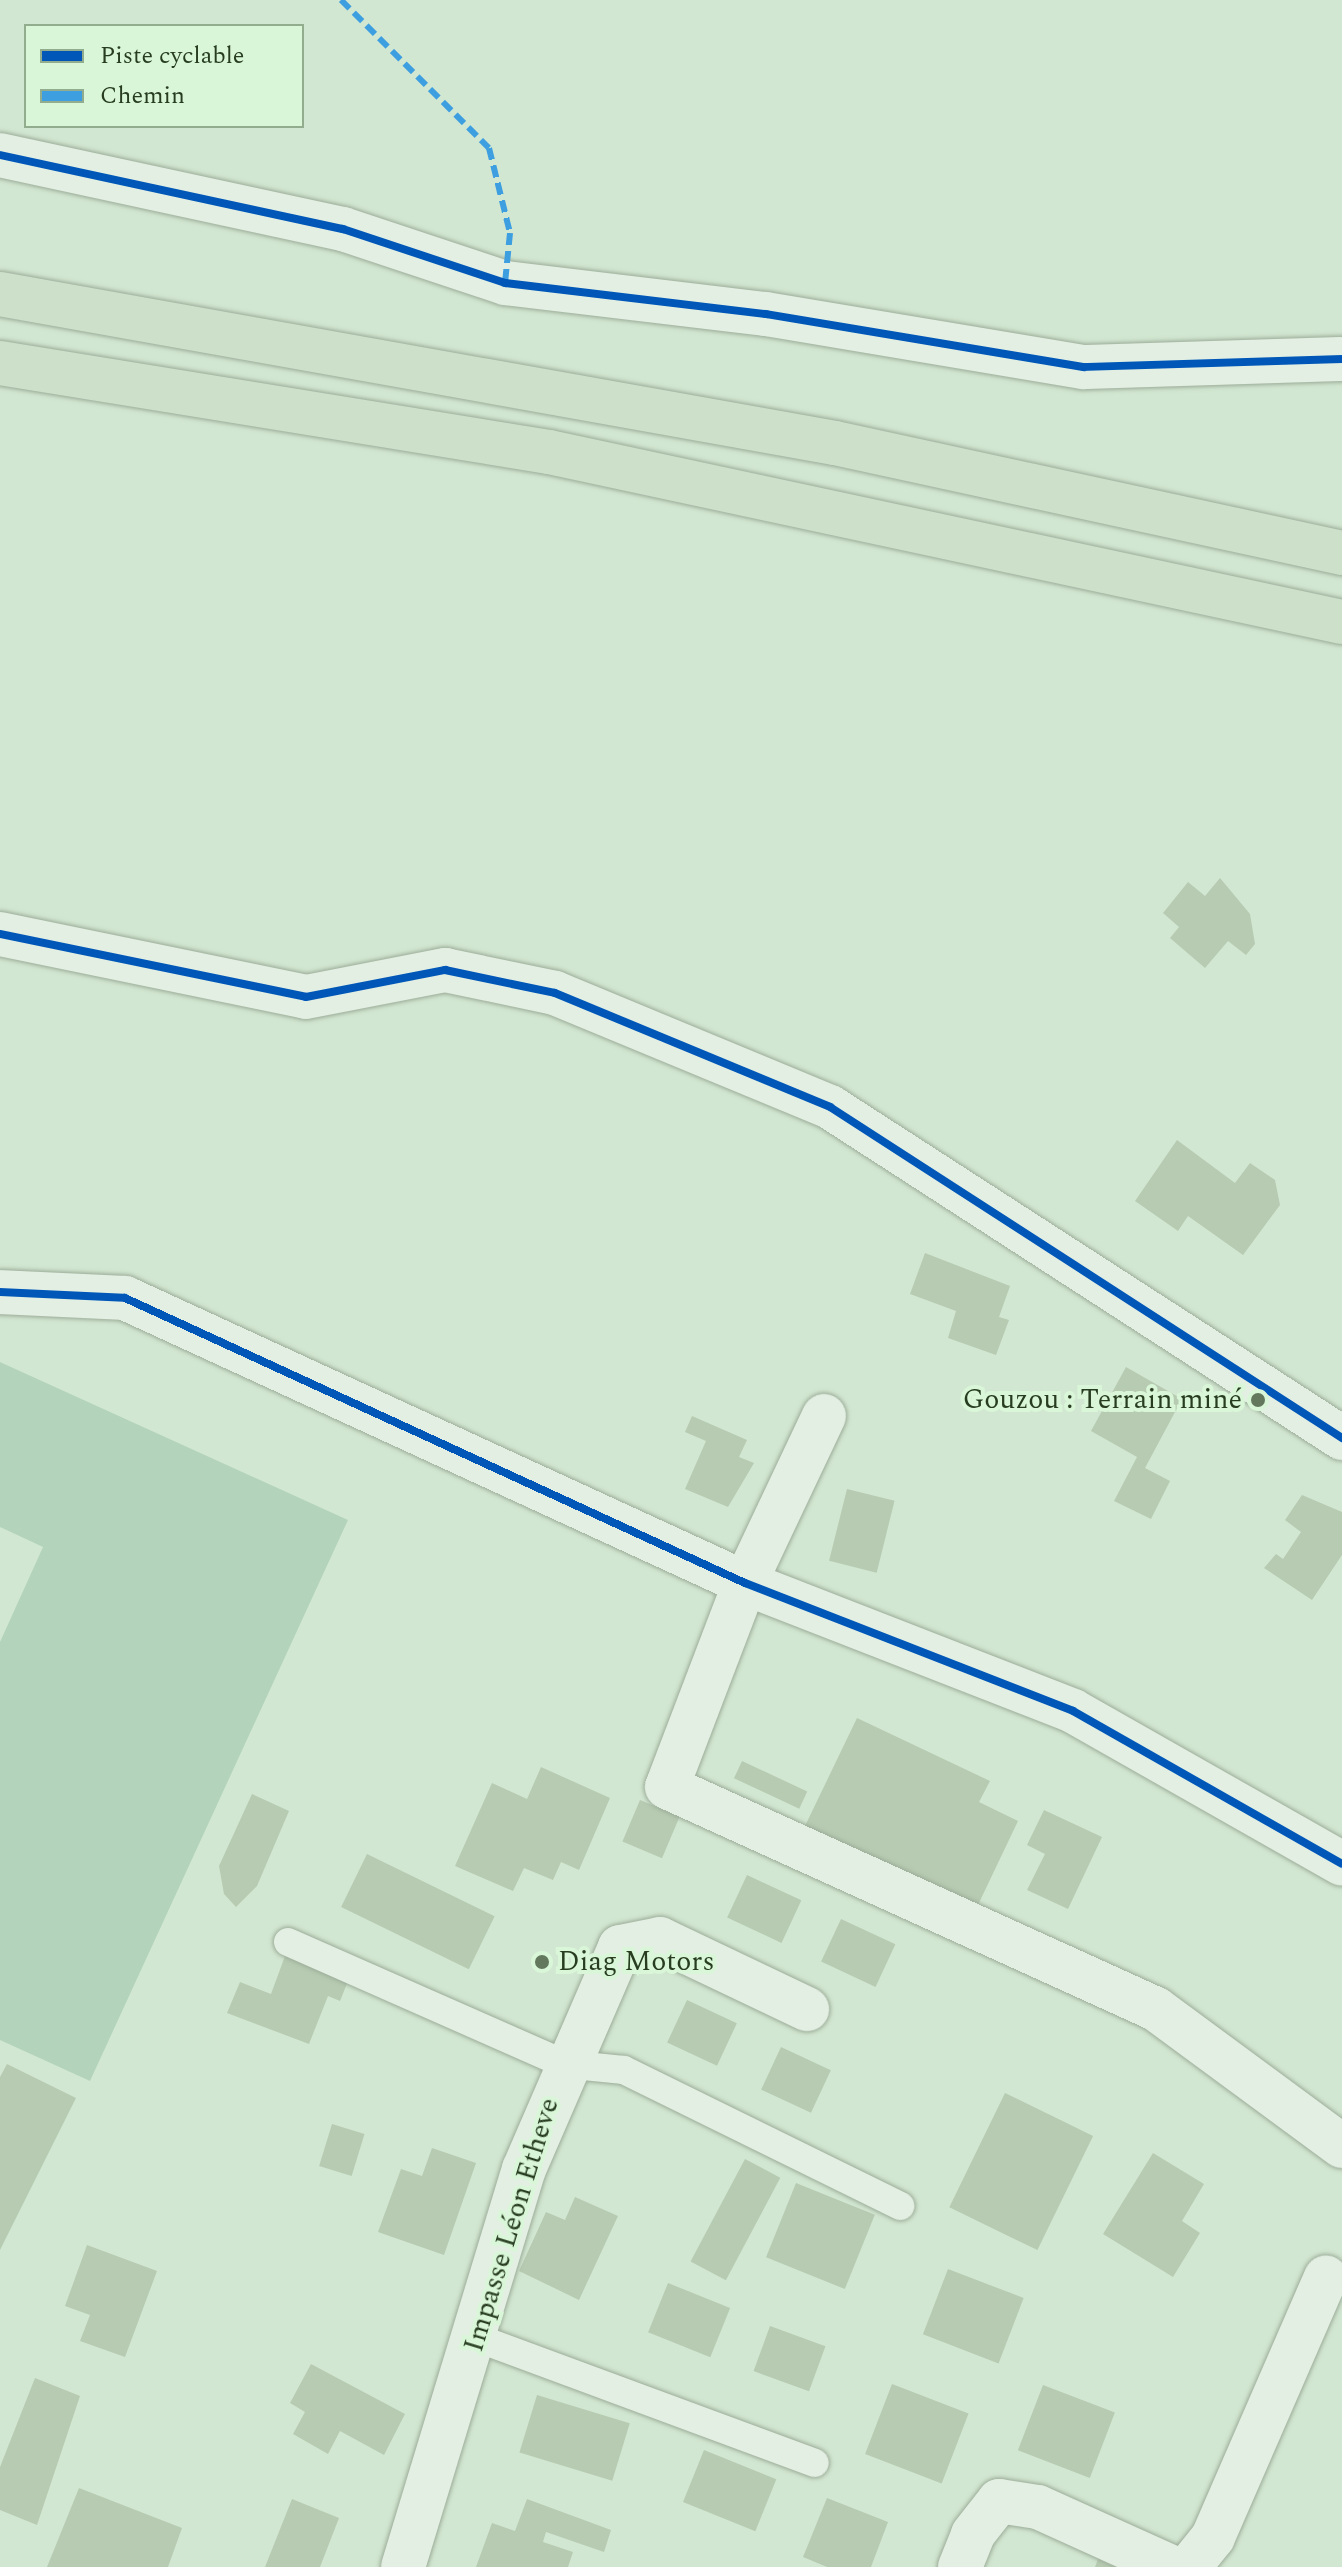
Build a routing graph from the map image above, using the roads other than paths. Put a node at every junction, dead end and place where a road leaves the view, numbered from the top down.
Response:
1 (0, 155) edge
2 (0, 294) edge
3 (1342, 359) edge
4 (0, 363) edge
5 (1342, 553) edge
6 (1342, 622) edge
7 (0, 934) edge
8 (0, 1292) edge
9 (824, 1416) dead end
10 (1342, 1438) edge
11 (745, 1583) junction
12 (1342, 1864) edge
13 (288, 1942) dead end
14 (807, 2009) dead end
15 (564, 2064) junction
16 (1342, 2146) edge
17 (900, 2206) dead end
18 (1326, 2277) dead end
19 (477, 2338) junction
20 (815, 2463) dead end
21 (403, 2567) edge
22 (960, 2567) edge
23 (1171, 2567) edge
24 (1189, 2567) edge

1 - 3 street
2 - 5 highway
4 - 6 highway
7 - 10 street
8 - 11 street
9 - 11 street
11 - 12 street
11 - 16 street
13 - 15 lane
14 - 15 street, Impasse Léon Etheve
15 - 17 lane
15 - 19 street, Impasse Léon Etheve
18 - 24 street
19 - 20 lane
19 - 21 street, Impasse Léon Etheve
22 - 23 street

